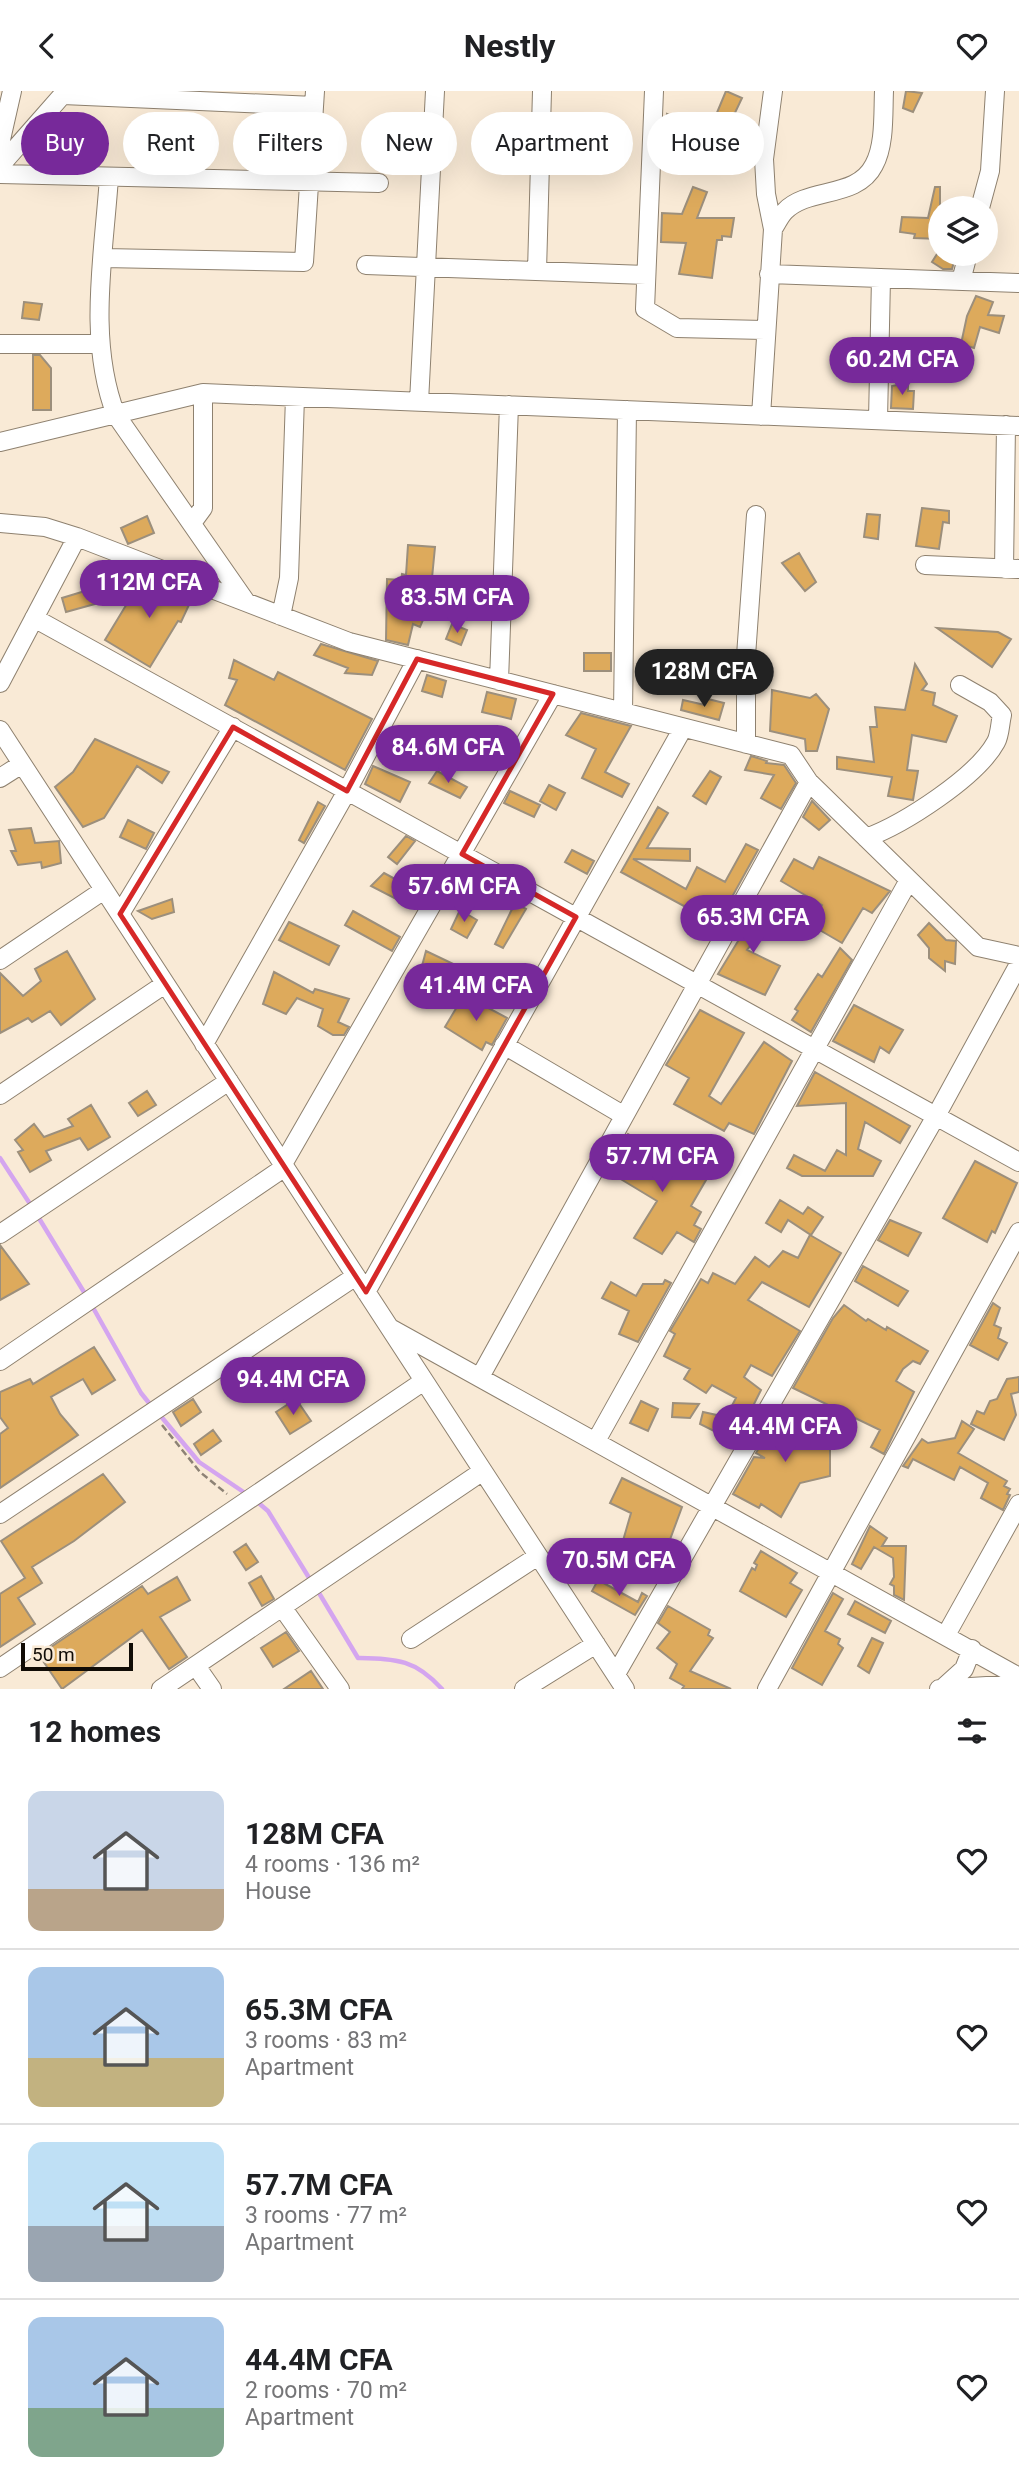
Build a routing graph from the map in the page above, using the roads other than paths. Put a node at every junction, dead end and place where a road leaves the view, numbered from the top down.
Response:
1 (12, 91) edge
2 (435, 91) edge
3 (542, 91) edge
4 (654, 91) edge
5 (773, 91) edge
6 (884, 91) edge
7 (995, 91) edge
8 (65, 93) edge
9 (315, 99) edge
10 (0, 143) edge
11 (0, 166) edge
12 (0, 174) edge
13 (109, 177) junction
14 (309, 181) junction
15 (379, 183) dead end
16 (983, 196) edge
17 (773, 229) junction
18 (104, 258) junction
19 (366, 265) dead end
20 (965, 266) edge
21 (426, 268) junction
22 (537, 271) junction
23 (769, 274) junction
24 (646, 275) junction
25 (881, 278) junction
26 (961, 281) junction
27 (1019, 283) edge
28 (766, 330) junction
29 (0, 344) edge
30 (99, 344) junction
31 (203, 393) junction
32 (295, 397) junction
33 (419, 402) junction
34 (509, 405) junction
35 (627, 410) junction
36 (116, 415) junction
37 (761, 416) junction
38 (878, 420) junction
39 (1012, 426) edge
40 (0, 442) edge
41 (757, 515) dead end
42 (0, 523) edge
43 (192, 523) junction
44 (77, 537) junction
45 (925, 565) dead end
46 (1012, 569) edge
47 (246, 603) junction
48 (281, 616) junction
49 (34, 618) junction
50 (417, 659) junction
51 (499, 681) junction
52 (0, 683) edge
53 (960, 685) dead end
54 (554, 694) junction
55 (623, 712) junction
56 (233, 727) junction
57 (683, 727) junction
58 (0, 730) edge
59 (746, 744) junction
60 (22, 764) junction
61 (0, 778) edge
62 (809, 782) junction
63 (347, 791) junction
64 (866, 838) junction
65 (462, 854) junction
66 (909, 880) junction
67 (104, 890) junction
68 (120, 914) junction
69 (576, 918) junction
70 (1019, 956) edge
71 (0, 960) edge
72 (1019, 964) edge
73 (696, 983) junction
74 (165, 984) junction
75 (204, 1044) junction
76 (504, 1045) junction
77 (814, 1049) junction
78 (229, 1081) junction
79 (0, 1095) edge
80 (623, 1115) junction
81 (936, 1116) junction
82 (1019, 1162) edge
83 (284, 1165) junction
84 (1019, 1232) edge
85 (0, 1234) edge
86 (361, 1284) junction
87 (389, 1327) junction
88 (0, 1361) edge
89 (480, 1377) junction
90 (424, 1381) junction
91 (596, 1441) junction
92 (483, 1471) junction
93 (712, 1506) junction
94 (1018, 1510) edge
95 (0, 1514) edge
96 (538, 1556) junction
97 (831, 1571) junction
98 (282, 1607) junction
99 (946, 1635) junction
100 (411, 1639) dead end
101 (596, 1644) junction
102 (972, 1649) junction
103 (196, 1665) junction
104 (0, 1668) edge
105 (1019, 1677) edge
106 (620, 1682) edge
107 (1019, 1684) edge
108 (941, 1688) edge
109 (161, 1689) edge
110 (212, 1689) edge
111 (340, 1689) edge
112 (523, 1689) edge
113 (767, 1689) edge

1 - 10 street
2 - 21 street
3 - 22 street
4 - 24 street
5 - 17 street
6 - 17 street
7 - 16 street
8 - 9 street
8 - 11 street
9 - 14 street
12 - 13 street
13 - 14 street
13 - 18 street
14 - 15 street
14 - 18 street
17 - 23 street
18 - 30 street
19 - 21 street
20 - 26 street
21 - 22 street
21 - 33 street
22 - 24 street
23 - 25 street
23 - 28 street
24 - 28 street
25 - 26 street
25 - 38 street
26 - 27 street
28 - 37 street
29 - 30 street
30 - 36 street
31 - 32 street
31 - 36 street
31 - 43 street
32 - 33 street
32 - 48 street
33 - 34 street
34 - 35 street
34 - 51 street
35 - 37 street
35 - 55 street
36 - 40 street
36 - 43 street
37 - 38 street
38 - 39 street
39 - 46 street
41 - 59 street
42 - 44 street
43 - 47 street
44 - 47 street
44 - 49 street
45 - 46 street
47 - 48 street
48 - 50 street
49 - 52 street
49 - 56 street
50 - 51 street
50 - 63 street
51 - 54 street
53 - 64 street
54 - 55 street
54 - 65 street
55 - 57 street
56 - 63 street
56 - 68 street
57 - 59 street
57 - 69 street
58 - 60 street
59 - 62 street
60 - 61 street
60 - 67 street
62 - 64 street
62 - 73 street
63 - 65 street
63 - 75 street
64 - 66 street
65 - 69 street
65 - 83 street
66 - 70 street
66 - 77 street
67 - 68 street
67 - 71 street
68 - 74 street
69 - 73 street
69 - 76 street
72 - 81 street
73 - 77 street
73 - 80 street
74 - 75 street
74 - 79 street
75 - 78 street
76 - 80 street
76 - 86 street
77 - 81 street
77 - 91 street
78 - 83 street
78 - 85 street
80 - 89 street
81 - 82 street
81 - 93 street
83 - 86 street
83 - 88 street
84 - 97 street
86 - 87 street
86 - 95 street
87 - 89 street
87 - 90 street
89 - 91 street
90 - 92 street
90 - 104 street
91 - 93 street
92 - 96 street
92 - 98 street
93 - 97 street
93 - 106 street
94 - 99 street
96 - 100 street
96 - 101 street
97 - 99 street
97 - 113 street
98 - 103 street
98 - 111 street
99 - 102 street
101 - 106 street
101 - 112 street
102 - 105 street
102 - 108 street
103 - 109 street
103 - 110 street
107 - 108 street

